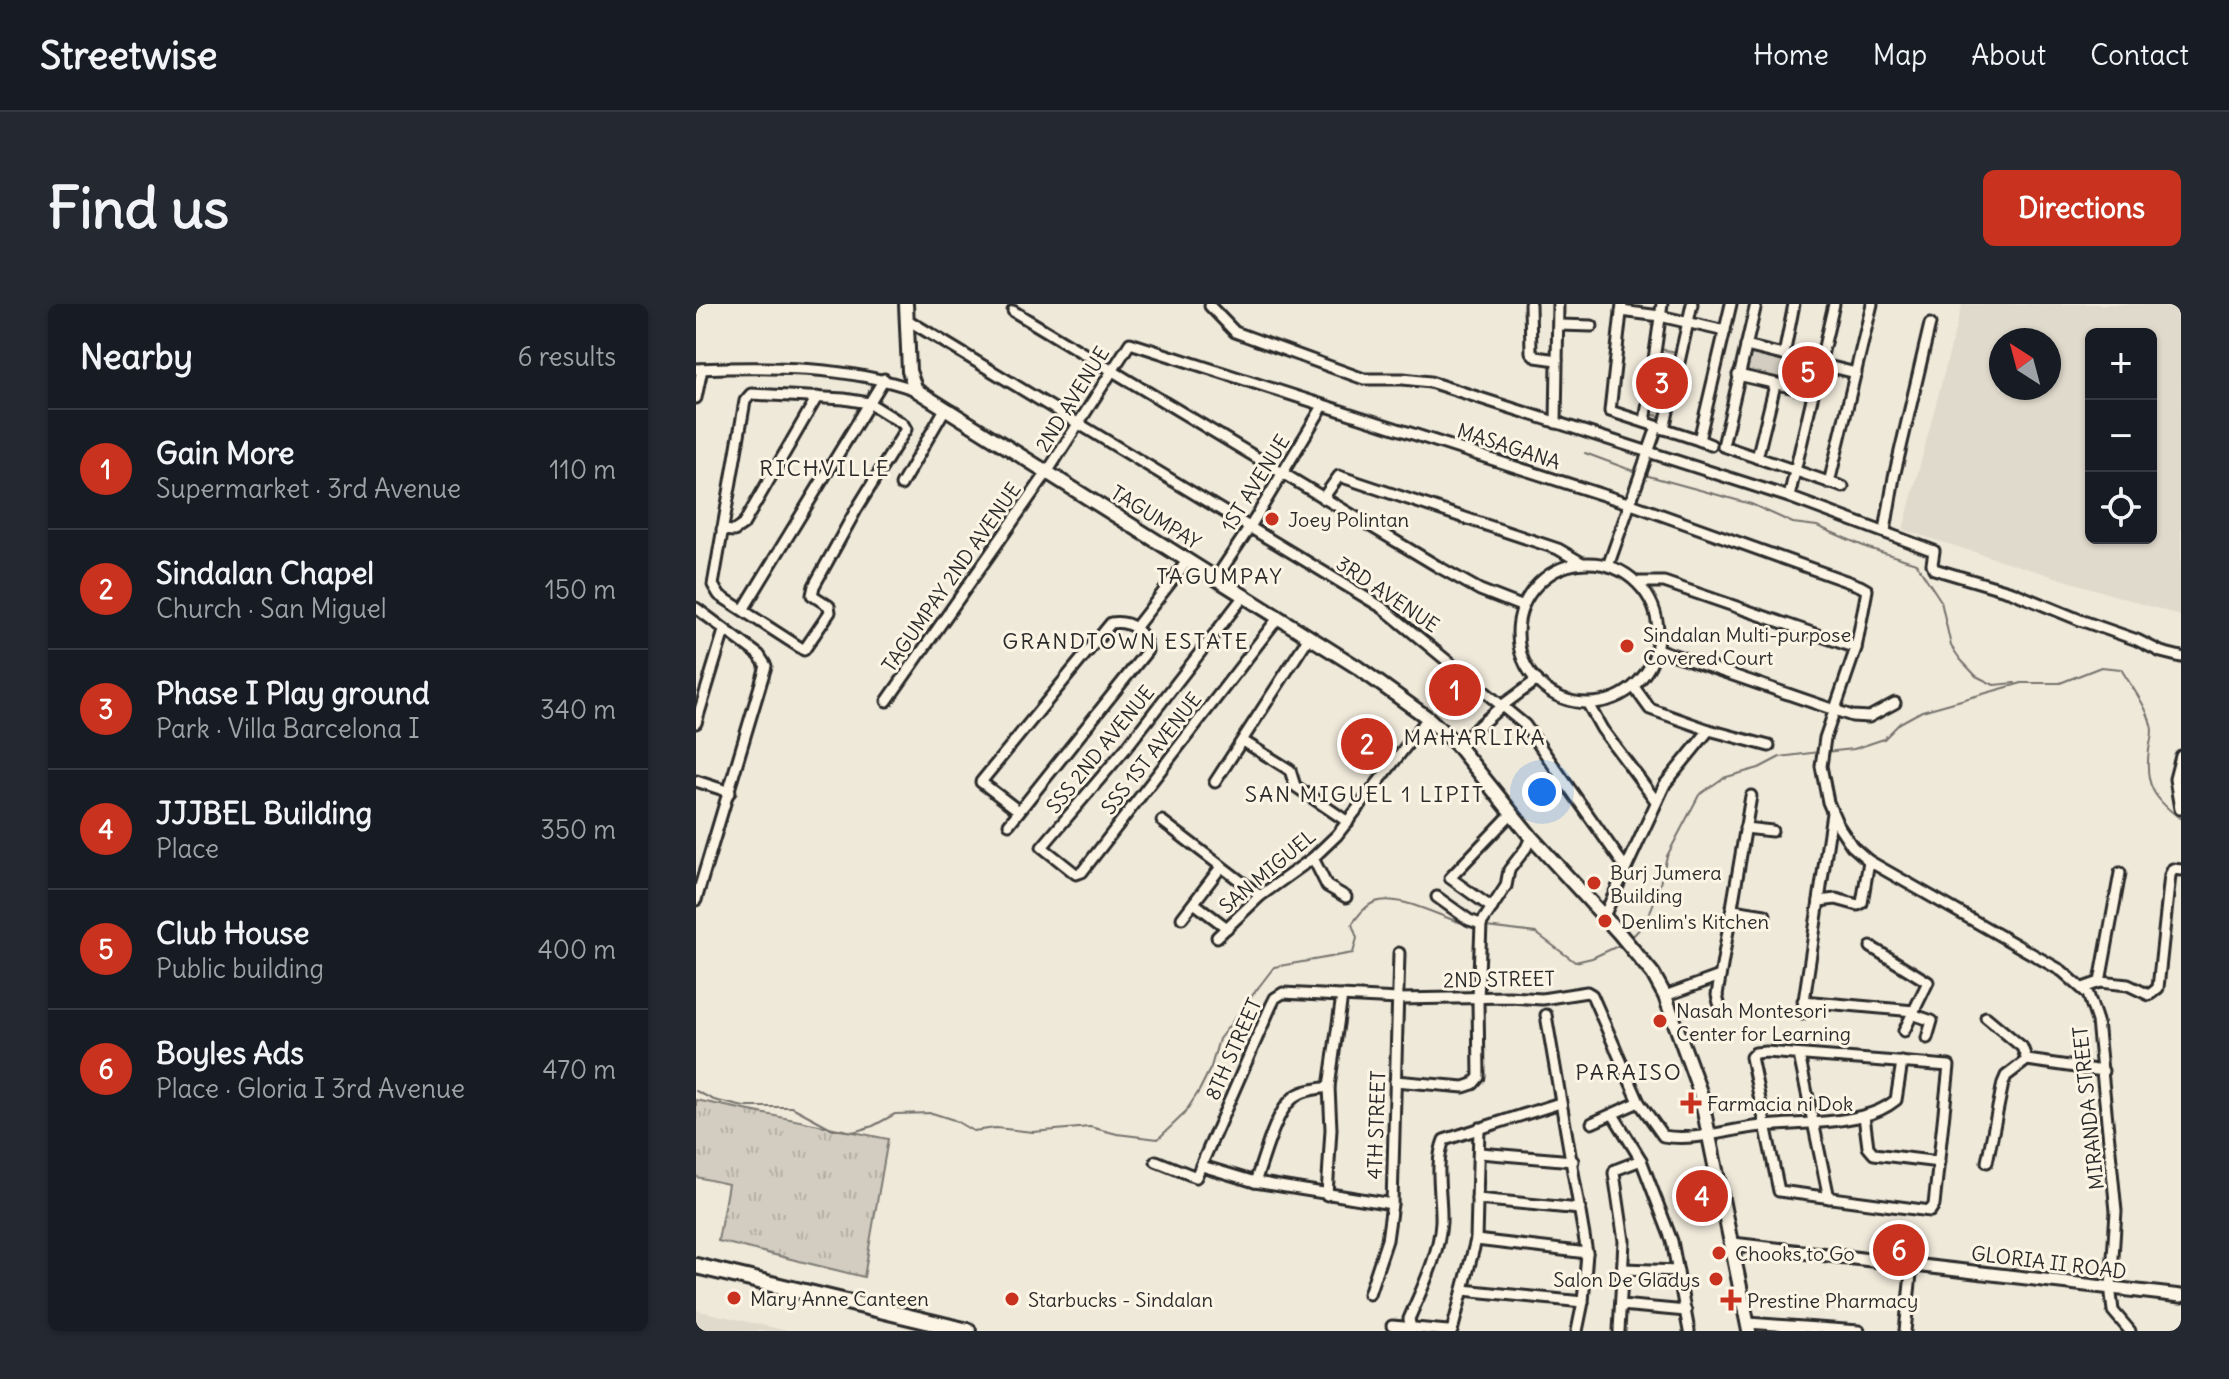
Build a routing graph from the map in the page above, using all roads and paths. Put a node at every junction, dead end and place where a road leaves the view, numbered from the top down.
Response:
1 (906, 304) edge
2 (1530, 304) edge
3 (1558, 304) edge
4 (1662, 304) edge
5 (1692, 304) edge
6 (1731, 304) edge
7 (1756, 304) edge
8 (1794, 304) edge
9 (1834, 304) edge
10 (1872, 304) edge
11 (1210, 306) edge
12 (1621, 308) edge
13 (1013, 311) dead end
14 (1660, 316) junction
15 (906, 319) junction
16 (1687, 322) junction
17 (1930, 324) dead end
18 (1559, 325) junction
19 (1592, 326) dead end
20 (1725, 331) junction
21 (1129, 344) joint
22 (1746, 346) junction
23 (1784, 355) junction
24 (1557, 360) junction
25 (1818, 364) junction
26 (699, 369) edge
27 (1111, 369) junction
28 (1856, 373) junction
29 (1738, 375) junction
30 (884, 379) junction
31 (1775, 385) junction
32 (916, 390) junction
33 (1812, 392) junction
34 (817, 397) junction
35 (696, 398) edge
36 (869, 403) junction
37 (1323, 406) junction
38 (945, 409) junction
39 (1645, 422) junction
40 (1078, 423) junction
41 (1556, 423) junction
42 (1660, 428) junction
43 (1699, 440) junction
44 (1711, 445) dead end
45 (1648, 451) junction
46 (1757, 458) junction
47 (1796, 472) junction
48 (1046, 474) junction
49 (1281, 474) junction
50 (1829, 483) junction
51 (901, 485) dead end
52 (1843, 487) dead end
53 (1789, 497) junction
54 (1323, 498) junction
55 (1631, 504) junction
56 (1250, 527) junction
57 (722, 530) junction
58 (1885, 531) junction
59 (1188, 560) junction
60 (1582, 563) junction
61 (1608, 566) junction
62 (1216, 578) junction
63 (1640, 582) junction
64 (1244, 596) junction
65 (1521, 606) junction
66 (696, 608) edge
67 (743, 610) junction
68 (1278, 618) junction
69 (1136, 627) junction
70 (724, 631) junction
71 (1309, 637) junction
72 (1856, 648) junction
73 (1657, 649) junction
74 (2181, 657) edge
75 (1537, 680) junction
76 (1634, 687) junction
77 (887, 701) dead end
78 (1895, 703) dead end
79 (1588, 704) junction
80 (1503, 705) junction
81 (1835, 711) junction
82 (1428, 718) junction
83 (696, 723) edge
84 (1709, 730) junction
85 (1243, 741) junction
86 (1457, 745) junction
87 (1769, 746) dead end
88 (2181, 756) edge
89 (696, 781) edge
90 (1215, 782) dead end
91 (730, 792) junction
92 (1751, 796) dead end
93 (1656, 801) junction
94 (2180, 809) edge
95 (1019, 811) junction
96 (1832, 813) junction
97 (1511, 814) junction
98 (1162, 821) dead end
99 (1348, 822) junction
100 (1009, 824) dead end
101 (1745, 828) junction
102 (1772, 831) dead end
103 (1531, 837) junction
104 (1043, 849) joint
105 (1313, 858) junction
106 (1869, 861) junction
107 (1221, 867) junction
108 (1625, 867) junction
109 (2181, 870) edge
110 (2120, 873) dead end
111 (1260, 896) junction
112 (1346, 897) dead end
113 (1437, 897) dead end
114 (696, 900) edge
115 (1819, 901) junction
116 (1194, 903) junction
117 (1492, 908) junction
118 (1733, 910) junction
119 (1765, 915) dead end
120 (1604, 916) junction
121 (1182, 918) dead end
122 (1227, 928) junction
123 (1481, 929) junction
124 (1217, 937) dead end
125 (1871, 947) dead end
126 (1399, 953) dead end
127 (1720, 976) junction
128 (2100, 982) junction
129 (2083, 988) junction
130 (1342, 996) junction
131 (1665, 996) junction
132 (1398, 999) junction
133 (1478, 999) junction
134 (1803, 1001) junction
135 (1719, 1003) dead end
136 (1913, 1012) junction
137 (1802, 1014) dead end
138 (1546, 1015) dead end
139 (1986, 1017) dead end
140 (1904, 1031) dead end
141 (1927, 1038) dead end
142 (1799, 1055) junction
143 (2027, 1060) junction
144 (1902, 1062) junction
145 (2103, 1071) junction
146 (1395, 1081) junction
147 (1329, 1087) junction
148 (1639, 1102) junction
149 (1560, 1103) junction
150 (1614, 1116) junction
151 (1864, 1116) junction
152 (1592, 1123) dead end
153 (1815, 1124) junction
154 (1764, 1126) junction
155 (1479, 1128) junction
156 (1711, 1133) junction
157 (1480, 1153) junction
158 (1641, 1160) junction
159 (1156, 1161) dead end
160 (1573, 1161) junction
161 (1939, 1162) junction
162 (1987, 1162) dead end
163 (1202, 1166) junction
164 (1255, 1182) junction
165 (1327, 1195) junction
166 (1829, 1198) junction
167 (1477, 1199) junction
168 (1392, 1204) junction
169 (1580, 1209) junction
170 (1476, 1240) junction
171 (1733, 1244) junction
172 (1587, 1253) junction
173 (1912, 1264) junction
174 (696, 1266) edge
175 (1624, 1269) junction
176 (1678, 1271) junction
177 (1463, 1290) junction
178 (2111, 1291) junction
179 (1369, 1294) dead end
180 (2181, 1296) edge
181 (1583, 1302) junction
182 (1621, 1305) junction
183 (1686, 1311) junction
184 (1392, 1326) dead end
185 (1748, 1327) edge
186 (1411, 1329) junction
187 (968, 1331) edge
188 (1450, 1331) edge
189 (1577, 1331) edge
190 (1619, 1331) edge
191 (1689, 1331) edge
192 (1859, 1331) edge
193 (1905, 1331) edge
194 (2130, 1331) edge

1 - 15 main road
2 - 24 street
3 - 18 street
4 - 14 street
5 - 16 street
6 - 20 street
7 - 22 street
8 - 23 street
9 - 25 street
10 - 28 street
11 - 41 street
12 - 14 street
12 - 39 street
13 - 27 street
14 - 16 street
14 - 39 street
15 - 32 main road
15 - 40 street, 3RD AVENUE
16 - 20 street
16 - 42 street
17 - 58 street
18 - 19 street
18 - 24 street
20 - 43 street
21 - 27 street, 2ND AVENUE
21 - 37 street, MASAGANA
22 - 23 street
22 - 29 street
23 - 25 street
24 - 41 street
25 - 28 street
25 - 33 street
26 - 30 street
26 - 35 street
27 - 40 street, 2ND AVENUE
27 - 49 street
28 - 50 street
29 - 31 street
29 - 46 street
30 - 32 street
30 - 36 street
31 - 33 street
31 - 46 street
32 - 38 main road, TAGUMPAY
33 - 47 street
34 - 36 street
34 - 57 street
34 - 57 street
36 - 67 street
36 - 67 street
37 - 49 street, 1ST AVENUE
37 - 55 street, MASAGANA
38 - 48 main road, TAGUMPAY
38 - 51 street
39 - 42 street
40 - 48 street, 2ND AVENUE
40 - 56 street, 3RD AVENUE
41 - 45 street
42 - 43 street
42 - 45 street
43 - 44 street
45 - 53 street
45 - 55 street
46 - 47 street
47 - 50 street
47 - 53 street
48 - 59 main road, TAGUMPAY
48 - 77 street, TAGUMPAY 2ND AVENUE
49 - 54 street
49 - 56 street, 1ST AVENUE
50 - 52 street
53 - 58 street
54 - 60 street
54 - 65 street
55 - 61 street
55 - 72 street, MASAGANA
56 - 62 street, 1ST AVENUE
56 - 80 street, 3RD AVENUE
57 - 67 street
58 - 74 street
59 - 62 main road, TAGUMPAY
59 - 69 street
60 - 61 street
60 - 65 street
61 - 63 street
62 - 64 main road, TAGUMPAY
63 - 72 street
63 - 73 street
64 - 68 main road, TAGUMPAY
64 - 104 street, SSS 2ND AVENUE
65 - 75 street
66 - 70 street
68 - 71 main road, TAGUMPAY
68 - 104 street, SSS 1ST AVENUE
69 - 95 street
69 - 95 street
70 - 83 street
70 - 91 street
71 - 82 main road, TAGUMPAY
71 - 85 street
72 - 81 street
73 - 76 street
73 - 81 street
75 - 79 street
75 - 80 street
76 - 79 street
76 - 84 street
78 - 81 street
79 - 93 street
80 - 86 street
80 - 108 street, 3RD AVENUE
81 - 96 street
82 - 86 main road, TAGUMPAY
82 - 99 street, SAN MIGUEL
84 - 87 street
84 - 93 street
85 - 90 street
85 - 99 street
86 - 97 main road, TAGUMPAY
88 - 94 street
89 - 91 street
91 - 114 street
92 - 101 street
93 - 108 street
95 - 100 street
96 - 106 street
96 - 115 street
97 - 103 main road, TAGUMPAY
97 - 117 street
98 - 107 street
99 - 105 street, SAN MIGUEL
101 - 102 street
101 - 118 street
103 - 117 street
103 - 120 main road, TAGUMPAY
105 - 111 street, SAN MIGUEL
105 - 112 street
106 - 115 street
106 - 129 street
107 - 111 street
107 - 116 street
108 - 120 street
109 - 128 street
110 - 128 street
111 - 122 street, SAN MIGUEL
113 - 123 street
115 - 134 street
116 - 121 street
116 - 122 street
117 - 123 street
118 - 119 street
118 - 127 street
120 - 131 main road, TAGUMPAY
122 - 124 street, SAN MIGUEL
123 - 133 street
125 - 136 street
126 - 132 street, 4TH STREET
127 - 131 street
127 - 135 street
128 - 129 street
129 - 145 street, MIRANDA STREET
130 - 132 street, 2ND STREET
130 - 147 street
130 - 163 street, 8TH STREET
131 - 156 main road, TAGUMPAY
132 - 133 street, 2ND STREET
132 - 146 street, 4TH STREET
133 - 146 street
133 - 148 street, 2ND STREET
134 - 136 street
134 - 137 street
136 - 140 street
136 - 141 street
138 - 149 street
139 - 143 street
142 - 144 street
142 - 153 street
142 - 154 street
143 - 145 street
143 - 162 street
144 - 151 street
144 - 161 street
145 - 178 street, MIRANDA STREET
146 - 168 street, 4TH STREET
147 - 164 street
147 - 165 street
148 - 150 street
148 - 156 street, 2ND STREET
149 - 155 street
149 - 160 street
150 - 152 street
150 - 158 street
151 - 153 street
151 - 161 street
153 - 154 street
153 - 166 street
154 - 156 street
154 - 166 street
155 - 157 street
155 - 186 street
156 - 171 main road, TAGUMPAY
157 - 160 street
157 - 167 street
158 - 175 street
158 - 176 street
159 - 163 street, 8TH STREET
160 - 169 street
161 - 166 street
163 - 164 street
164 - 165 street
165 - 168 street
167 - 169 street
167 - 170 street
168 - 179 street, 4TH STREET
169 - 172 street
170 - 172 street
170 - 177 street
171 - 173 street, GLORIA II ROAD
171 - 185 main road, TAGUMPAY
172 - 181 street
173 - 178 street, GLORIA II ROAD
173 - 193 street
174 - 187 highway
175 - 176 street
175 - 182 street
176 - 183 street
177 - 181 street
177 - 188 street
178 - 180 street, GLORIA II ROAD
178 - 194 street
181 - 189 street
182 - 183 street
182 - 190 street
183 - 191 street
184 - 186 street
185 - 192 street
186 - 188 street

